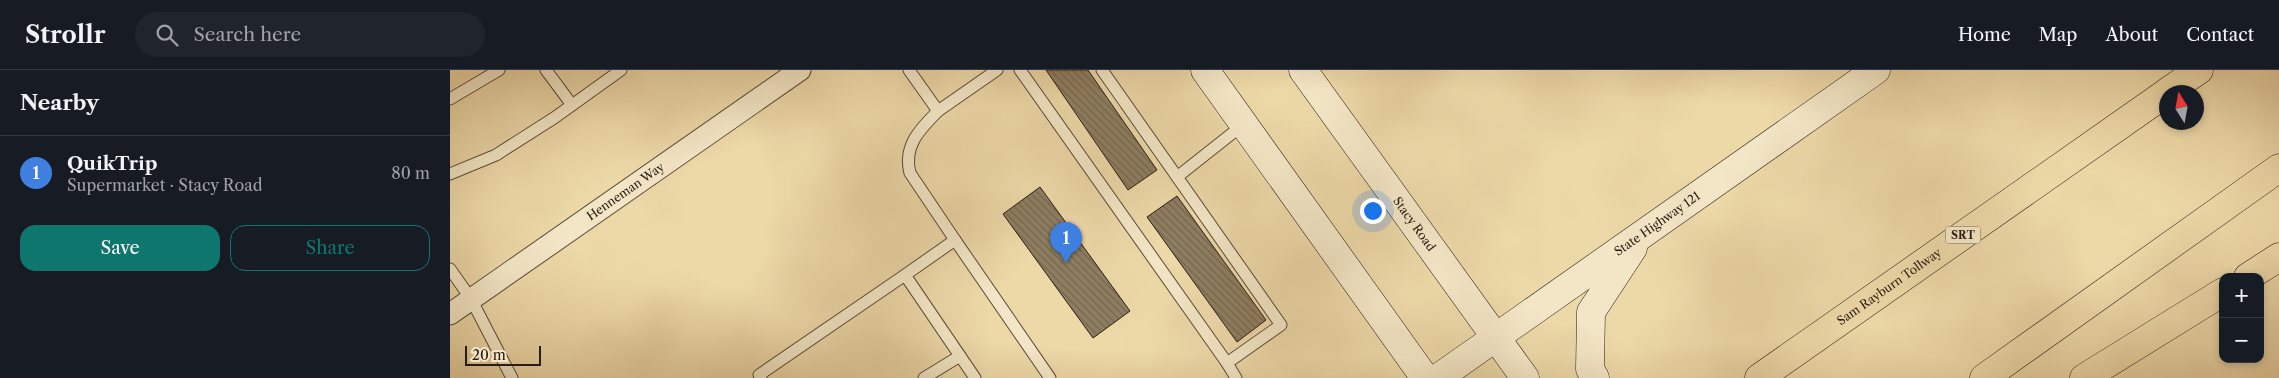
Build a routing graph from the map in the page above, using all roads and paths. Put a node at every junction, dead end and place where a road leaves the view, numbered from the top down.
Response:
1 (498, 70) edge
2 (546, 70) edge
3 (621, 70) edge
4 (800, 70) edge
5 (909, 70) edge
6 (998, 70) edge
7 (1020, 70) edge
8 (1102, 70) edge
9 (1205, 70) edge
10 (1303, 70) edge
11 (1876, 70) edge
12 (2199, 70) edge
13 (2178, 85) edge
14 (450, 99) edge
15 (2159, 99) edge
16 (572, 105) junction
17 (938, 112) junction
18 (1244, 124) junction
19 (2279, 168) edge
20 (450, 174) edge
21 (1177, 177) junction
22 (1640, 236) junction
23 (955, 240) junction
24 (2279, 258) edge
25 (450, 269) edge
26 (2255, 273) edge
27 (905, 275) junction
28 (2219, 294) edge
29 (471, 299) junction
30 (450, 314) edge
31 (1496, 337) junction
32 (960, 356) junction
33 (1227, 363) junction
34 (758, 377) edge
35 (512, 378) edge
36 (924, 378) edge
37 (975, 378) edge
38 (1050, 378) edge
39 (1236, 378) edge
40 (1425, 378) edge
41 (1438, 378) edge
42 (1525, 378) edge
43 (1595, 378) edge
44 (1759, 378) edge
45 (1984, 378) edge
46 (2084, 378) edge

1 - 14 lane
2 - 16 lane
3 - 16 lane
4 - 29 street, Henneman Way
5 - 17 lane
6 - 17 lane
7 - 33 lane
8 - 21 lane
9 - 18 main road
10 - 31 main road, Stacy Road
11 - 22 main road, State Highway 121
12 - 13 highway, Sam Rayburn Tollway / SRT
15 - 44 highway, Sam Rayburn Tollway / SRT
16 - 20 lane
17 - 23 lane
18 - 21 lane
18 - 40 main road
19 - 45 highway
21 - 33 lane
22 - 31 main road, State Highway 121
22 - 43 main road
23 - 27 lane
23 - 38 lane
24 - 26 highway
25 - 29 lane
27 - 32 lane
27 - 34 lane
28 - 46 highway
29 - 30 street, Henneman Way
29 - 35 lane
31 - 41 main road, State Highway 121
31 - 42 main road, Stacy Road
32 - 36 lane
32 - 37 lane
33 - 39 lane

